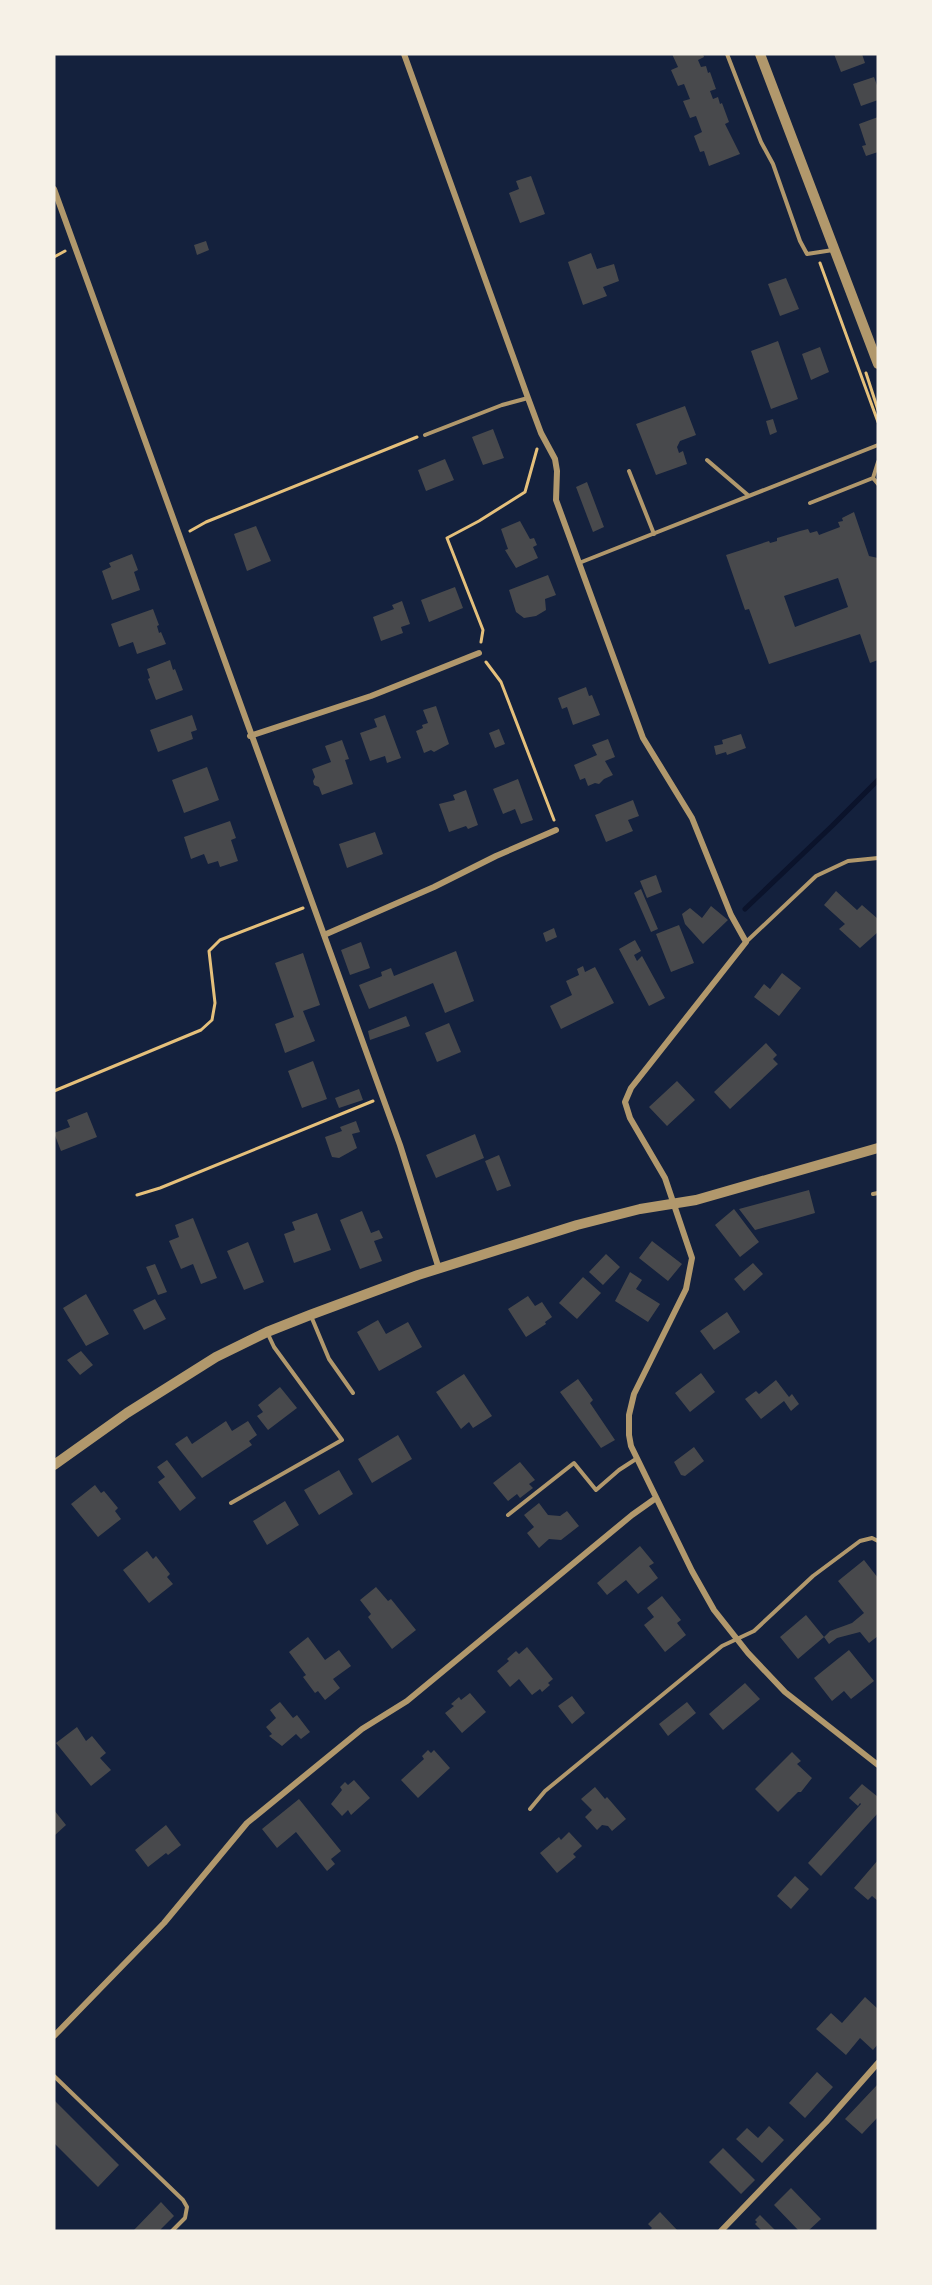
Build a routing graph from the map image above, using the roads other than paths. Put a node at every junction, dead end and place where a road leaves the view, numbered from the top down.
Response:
1 (404, 54) edge
2 (728, 54) edge
3 (760, 54) edge
4 (54, 189) edge
5 (835, 250) junction
6 (878, 364) edge
7 (528, 398) junction
8 (424, 435) road end
9 (878, 446) edge
10 (707, 460) dead end
11 (878, 462) edge
12 (629, 471) dead end
13 (873, 478) junction
14 (878, 484) edge
15 (750, 496) junction
16 (810, 503) dead end
17 (654, 534) junction
18 (579, 563) junction
19 (479, 653) road end
20 (250, 736) junction
21 (556, 830) road end
22 (878, 858) edge
23 (324, 935) junction
24 (746, 942) junction
25 (878, 1148) edge
26 (675, 1203) junction
27 (439, 1269) junction
28 (310, 1315) junction
29 (267, 1332) junction
30 (353, 1393) dead end
31 (636, 1459) junction
32 (54, 1465) edge
33 (656, 1498) junction
34 (231, 1503) dead end
35 (508, 1515) dead end
36 (878, 1541) edge
37 (738, 1640) junction
38 (878, 1765) edge
39 (530, 1809) dead end
40 (54, 2036) edge
41 (878, 2063) edge
42 (54, 2076) edge
43 (172, 2231) edge
44 (721, 2231) edge

1 - 7 street
2 - 5 lane
3 - 5 street
4 - 20 street
5 - 6 street
7 - 8 lane
7 - 18 street
9 - 15 lane
10 - 15 lane
11 - 13 lane
12 - 17 lane
13 - 14 lane
13 - 16 lane
15 - 17 lane
17 - 18 lane
18 - 24 street
19 - 20 street
20 - 23 street
21 - 23 street
22 - 24 lane
23 - 27 street
24 - 26 street
25 - 26 street
26 - 27 street
26 - 31 street
27 - 28 street
28 - 29 street
28 - 30 lane
29 - 32 street
29 - 34 lane
31 - 33 street
31 - 35 lane
33 - 37 street
33 - 40 street
36 - 37 lane
37 - 38 street
37 - 39 lane
41 - 44 street
42 - 43 lane

